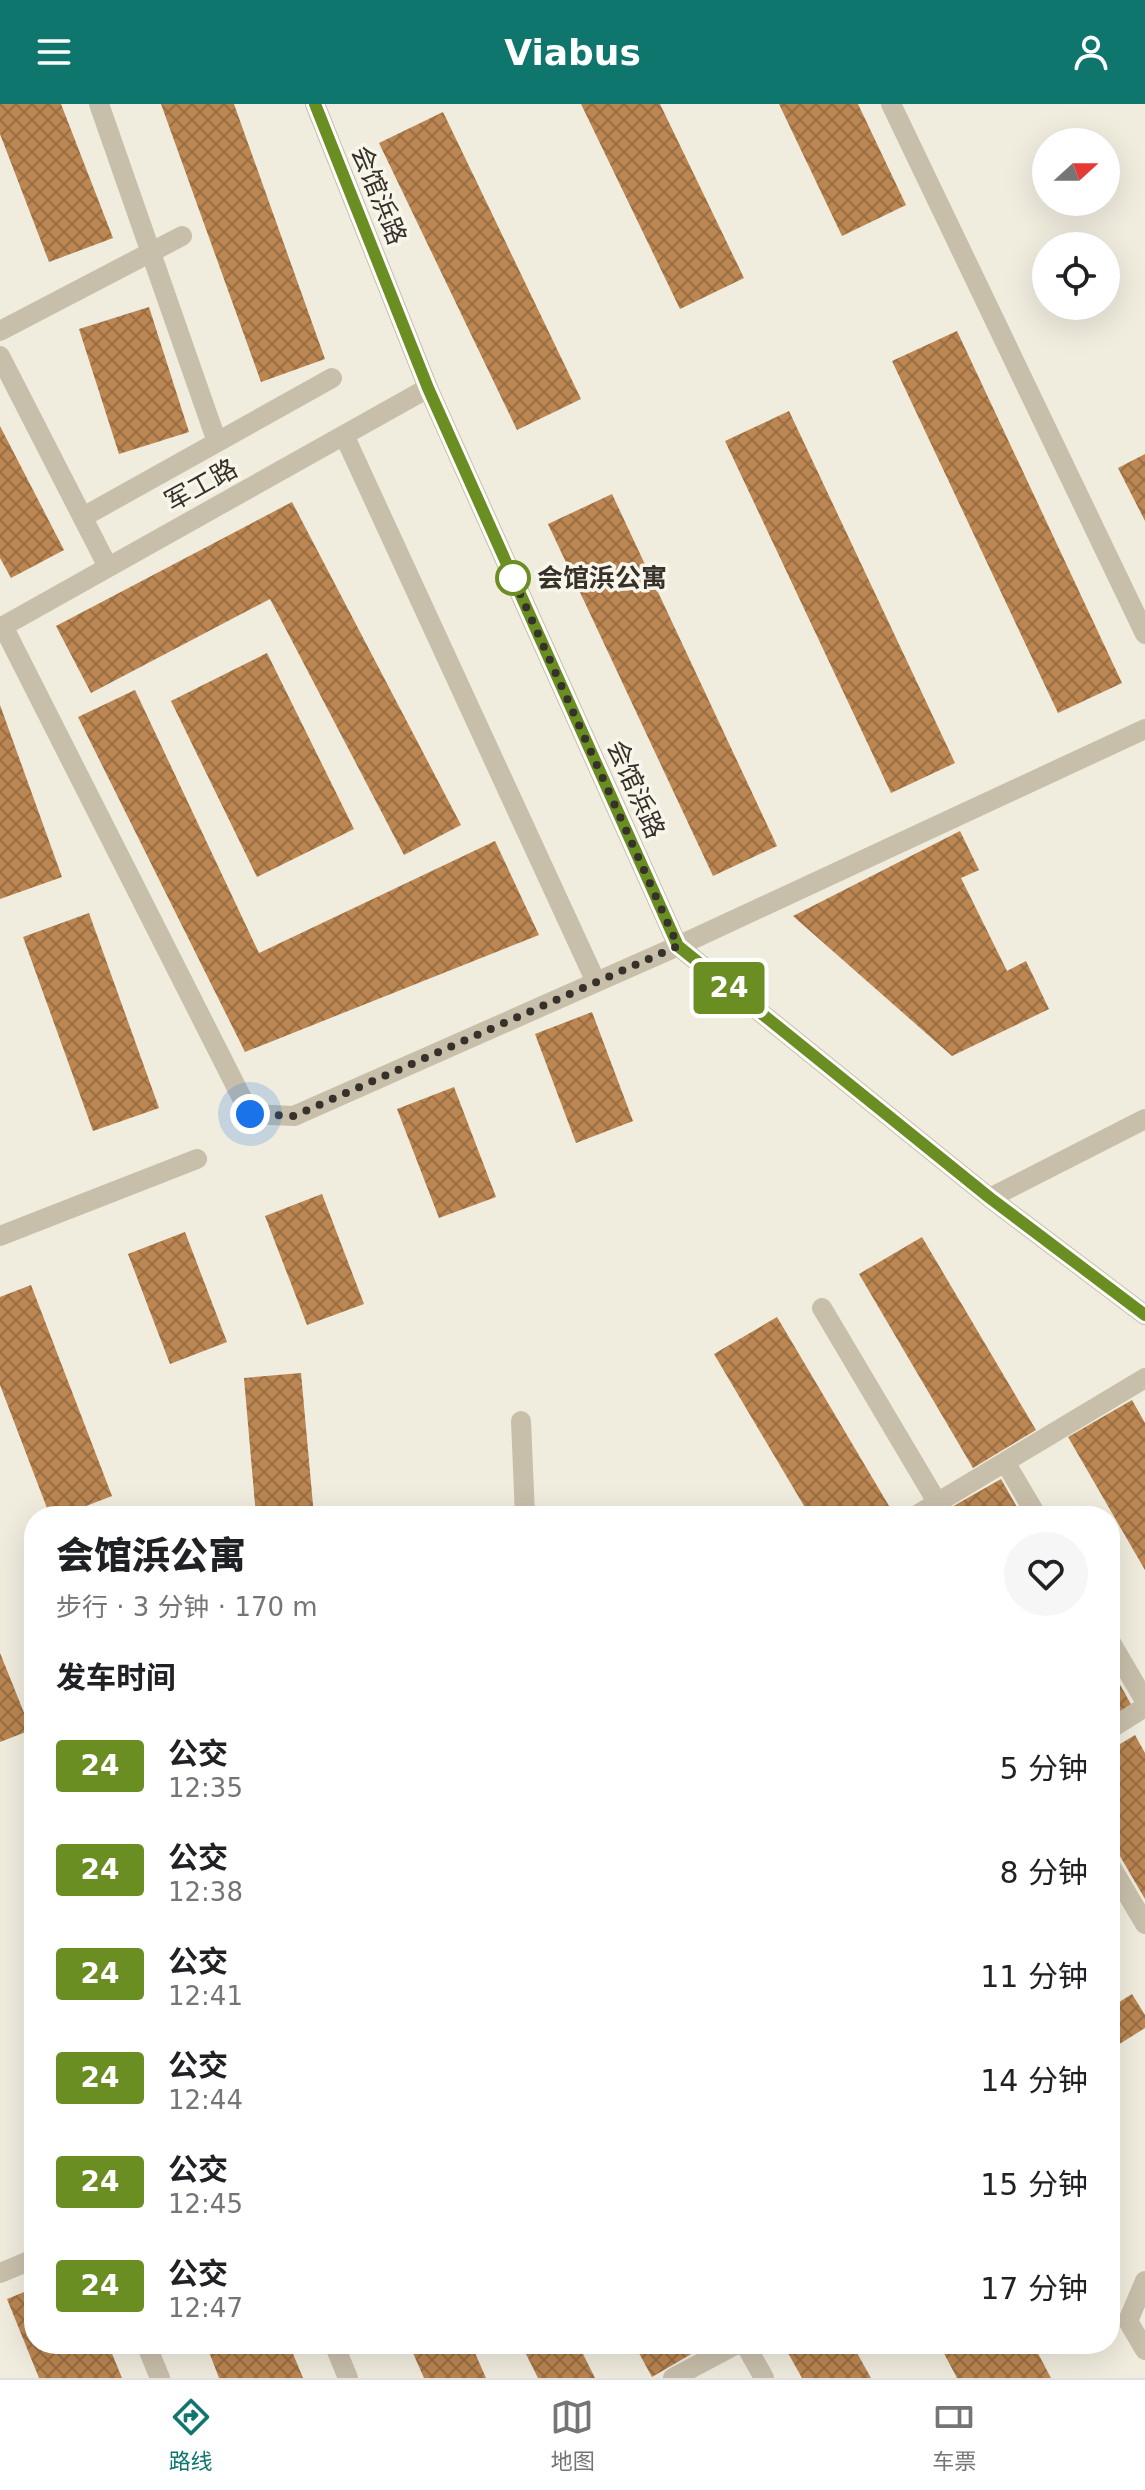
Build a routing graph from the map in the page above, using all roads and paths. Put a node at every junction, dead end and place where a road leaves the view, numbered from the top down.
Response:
1 (99, 104) edge
2 (315, 104) edge
3 (891, 104) edge
4 (182, 236) dead end
5 (151, 253) junction
6 (0, 331) edge
7 (0, 356) edge
8 (332, 378) dead end
9 (428, 388) junction
10 (344, 435) junction
11 (217, 442) junction
12 (83, 517) junction
13 (108, 567) junction
14 (2, 627) edge
15 (1145, 634) edge
16 (1145, 729) edge
17 (678, 946) junction
18 (596, 982) junction
19 (1145, 1119) edge
20 (197, 1159) dead end
21 (990, 1198) junction
22 (0, 1236) edge
23 (822, 1308) dead end
24 (1145, 1315) edge
25 (1145, 1378) edge
26 (521, 1421) dead end
27 (1005, 1462) junction
28 (937, 1502) junction
29 (525, 1506) edge
30 (931, 1506) edge
31 (1031, 1506) edge
32 (1120, 1659) edge
33 (1145, 1704) edge
34 (1120, 1722) edge
35 (1120, 1882) edge
36 (1145, 1924) edge
37 (24, 2263) edge
38 (0, 2273) edge
39 (1145, 2281) edge
40 (1145, 2350) edge
41 (150, 2354) edge
42 (338, 2354) edge
43 (718, 2354) edge
44 (751, 2354) edge
45 (160, 2378) edge
46 (348, 2378) edge
47 (673, 2378) edge
48 (764, 2378) edge

1 - 5 street
2 - 9 street, 会馆浜路
3 - 15 street
4 - 5 street
5 - 6 street
5 - 11 street
7 - 12 street
8 - 11 street
9 - 10 street, 军工路
9 - 17 street, 会馆浜路
10 - 13 street, 军工路
10 - 18 street
11 - 12 street
12 - 13 street
13 - 14 street, 军工路
14 - 18 street
16 - 17 street
17 - 18 street
17 - 21 street, 会馆浜路
19 - 21 street
20 - 22 street
21 - 24 street, 会馆浜路
23 - 28 street
25 - 27 street
26 - 29 street
27 - 28 street
27 - 31 street
28 - 30 street
32 - 33 street
33 - 34 street
35 - 36 street
37 - 38 street
39 - 40 street
41 - 45 street
42 - 46 street
43 - 47 street
44 - 48 street

